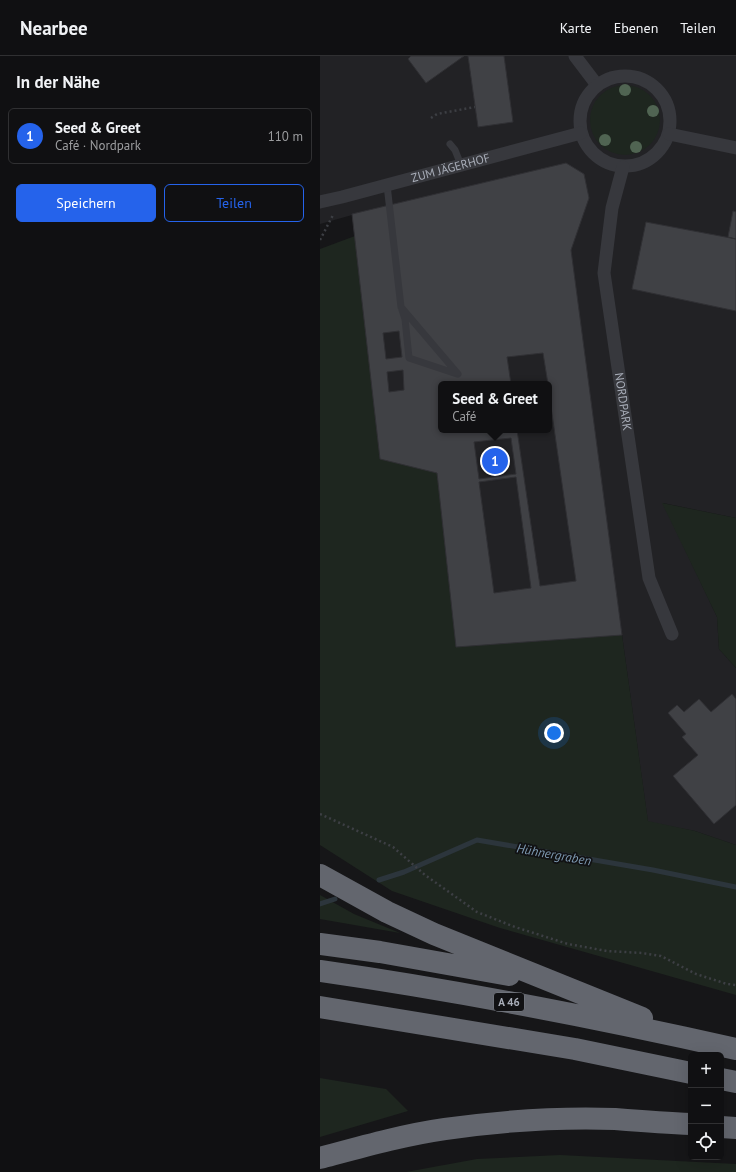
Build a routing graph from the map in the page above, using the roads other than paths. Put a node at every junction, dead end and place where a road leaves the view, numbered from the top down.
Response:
1 (575, 56) edge
2 (597, 85) junction
3 (581, 133) junction
4 (669, 134) junction
5 (450, 144) dead end
6 (736, 148) edge
7 (461, 165) junction
8 (623, 167) junction
9 (387, 185) junction
10 (320, 202) edge
11 (401, 306) junction
12 (672, 634) dead end
13 (320, 875) edge
14 (320, 944) edge
15 (320, 971) edge
16 (555, 984) junction
17 (320, 1007) edge
18 (697, 1040) junction
19 (736, 1049) edge
20 (688, 1072) edge
21 (724, 1080) edge
22 (736, 1082) edge
23 (688, 1124) edge
24 (724, 1127) edge
25 (736, 1128) edge
26 (320, 1158) edge

1 - 2 street
2 - 3 street
2 - 4 street
3 - 7 street, ZUM JÄGERHOF
3 - 8 street
4 - 6 street
4 - 8 street
5 - 7 lane
7 - 9 street, ZUM JÄGERHOF
8 - 12 street, NORDPARK
9 - 10 street, ZUM JÄGERHOF
9 - 11 lane
11 - 11 lane
13 - 16 highway
14 - 16 highway
15 - 18 highway, A 46
16 - 18 highway
17 - 20 highway
18 - 19 highway, A 46
21 - 22 highway
23 - 26 highway
24 - 25 highway

